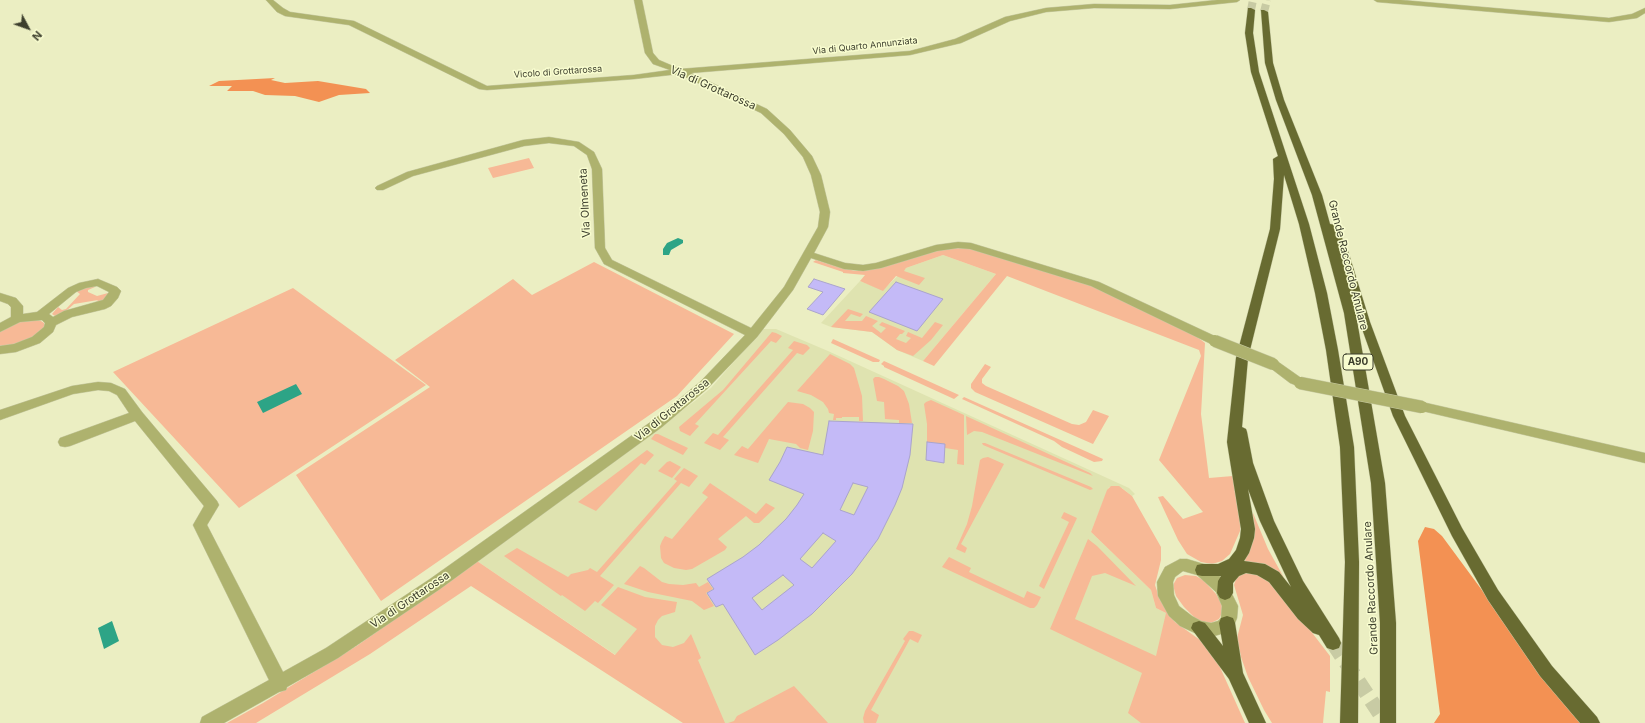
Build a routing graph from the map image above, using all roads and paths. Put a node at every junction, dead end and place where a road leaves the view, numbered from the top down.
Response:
1 (269, 0) edge
2 (638, 0) edge
3 (1142, 0) edge
4 (1237, 0) edge
5 (1377, 0) edge
6 (1149, 6) junction
7 (1251, 10) tunnel mouth
8 (1645, 10) edge
9 (1264, 12) tunnel mouth
10 (680, 71) junction
11 (1276, 138) junction
12 (380, 188) dead end
13 (1317, 195) junction
14 (808, 254) junction
15 (0, 297) edge
16 (40, 316) junction
17 (17, 319) junction
18 (50, 323) junction
19 (0, 328) edge
20 (753, 334) junction
21 (16, 348) junction
22 (0, 350) edge
23 (0, 354) edge
24 (1238, 407) junction
25 (0, 415) edge
26 (137, 415) junction
27 (65, 442) dead end
28 (1645, 458) edge
29 (1202, 570) junction
30 (1225, 593) junction
31 (1227, 623) junction
32 (1199, 628) junction
33 (1236, 674) junction
34 (280, 684) junction
35 (208, 723) edge
36 (1258, 723) edge
37 (1349, 723) edge
38 (1388, 723) edge
39 (1591, 723) edge

1 - 10 street, Vicolo di Grottarossa
2 - 10 street, Via di Grottarossa
3 - 6 street
4 - 6 street, Via di Quarto Annunziata
5 - 8 street
6 - 10 street, Via di Quarto Annunziata
7 - 11 highway, Grande Raccordo Anulare / A90
9 - 13 highway, Grande Raccordo Anulare / A90
10 - 14 street, Via di Grottarossa
11 - 24 highway
11 - 37 highway, Grande Raccordo Anulare / A90
12 - 20 street, Via Olmeneta
13 - 38 highway, Grande Raccordo Anulare / A90
13 - 39 highway
14 - 20 street, Via di Grottarossa
14 - 28 street, bridge
15 - 17 street
16 - 17 street
16 - 18 street
16 - 18 street
17 - 19 street
18 - 21 street
20 - 34 street, Via di Grottarossa
21 - 22 street
21 - 23 street
24 - 29 highway
24 - 30 highway
25 - 26 street
26 - 27 street
26 - 34 street
29 - 30 street
29 - 32 street
30 - 31 street
31 - 32 street
31 - 33 highway
32 - 33 highway
33 - 36 highway
34 - 35 street, Via di Grottarossa

